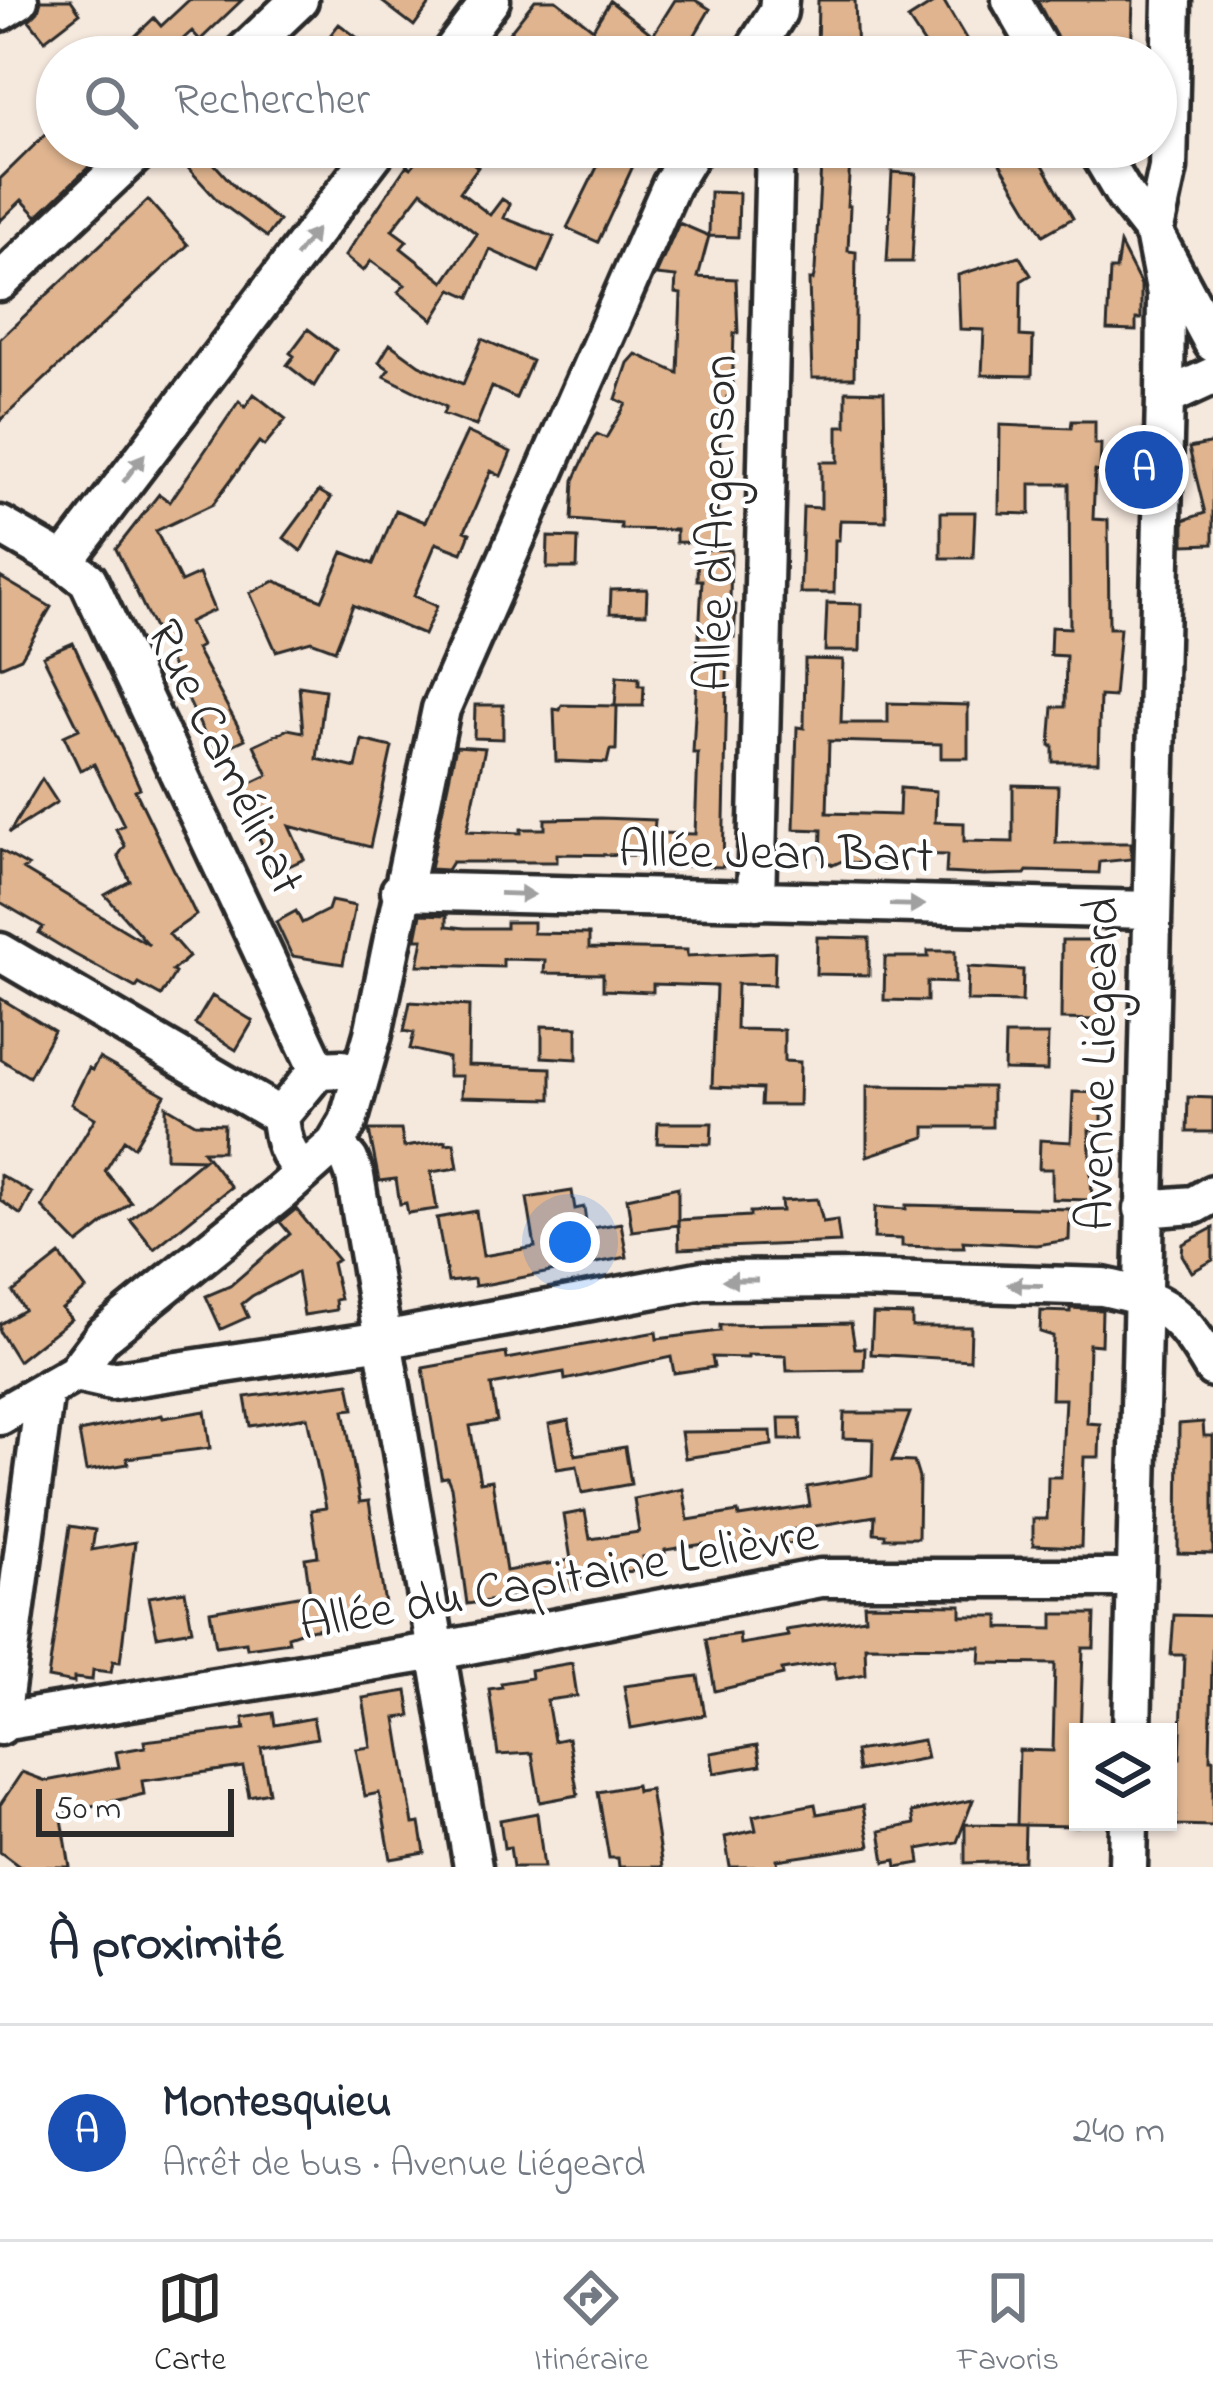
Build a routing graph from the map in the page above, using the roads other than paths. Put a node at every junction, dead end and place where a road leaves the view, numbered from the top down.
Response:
1 (19, 0) edge
2 (299, 0) edge
3 (491, 0) edge
4 (1011, 0) edge
5 (1172, 0) edge
6 (778, 6) edge
7 (0, 12) edge
8 (261, 36) edge
9 (464, 36) edge
10 (762, 36) edge
11 (777, 36) edge
12 (1032, 36) edge
13 (1171, 36) edge
14 (121, 168) edge
15 (363, 168) edge
16 (681, 168) edge
17 (774, 168) edge
18 (1108, 168) edge
19 (1168, 168) edge
20 (1154, 232) junction
21 (0, 282) edge
22 (1213, 344) edge
23 (1213, 376) edge
24 (1166, 398) junction
25 (0, 525) edge
26 (64, 562) junction
27 (400, 891) junction
28 (756, 901) junction
29 (1150, 910) junction
30 (0, 952) edge
31 (319, 1070) junction
32 (362, 1076) junction
33 (280, 1116) junction
34 (334, 1144) junction
35 (304, 1171) junction
36 (1213, 1194) edge
37 (1143, 1209) junction
38 (1142, 1295) junction
39 (383, 1340) junction
40 (1213, 1368) edge
41 (60, 1382) junction
42 (0, 1416) edge
43 (1136, 1578) junction
44 (437, 1651) junction
45 (1132, 1723) edge
46 (1, 1724) edge
47 (1129, 1831) edge
48 (473, 1867) edge
49 (1128, 1867) edge

1 - 7 street
2 - 8 street
3 - 9 street
4 - 12 street
5 - 13 street, Avenue Liégeard
6 - 10 street
6 - 11 street
14 - 21 street
26 -> 15 street
16 - 27 street
17 - 28 street, Allée d'Argenson
18 - 20 street
19 - 20 street, Avenue Liégeard
20 - 22 street
20 - 24 street, Avenue Liégeard
23 - 24 street
24 - 29 street, Avenue Liégeard
25 - 26 street, Rue Camélinat
26 - 31 street, Rue Camélinat
27 -> 28 street, Allée Jean Bart
27 - 32 street
28 -> 29 street, Allée Jean Bart
29 - 37 street, Avenue Liégeard
30 - 33 street
31 - 32 street
31 - 33 street
32 - 34 street
33 - 35 street
34 - 35 street
34 - 39 street
35 - 41 street
36 - 37 street
37 - 38 street, Avenue Liégeard
38 -> 39 street
38 - 40 street
38 - 43 street, Avenue Liégeard
39 - 41 street
39 - 44 street
41 - 42 street
41 - 46 street
43 - 44 street, Allée du Capitaine Lelièvre
43 - 45 street, Avenue Liégeard
44 - 46 street, Allée du Capitaine Lelièvre
44 - 48 street
47 - 49 street

